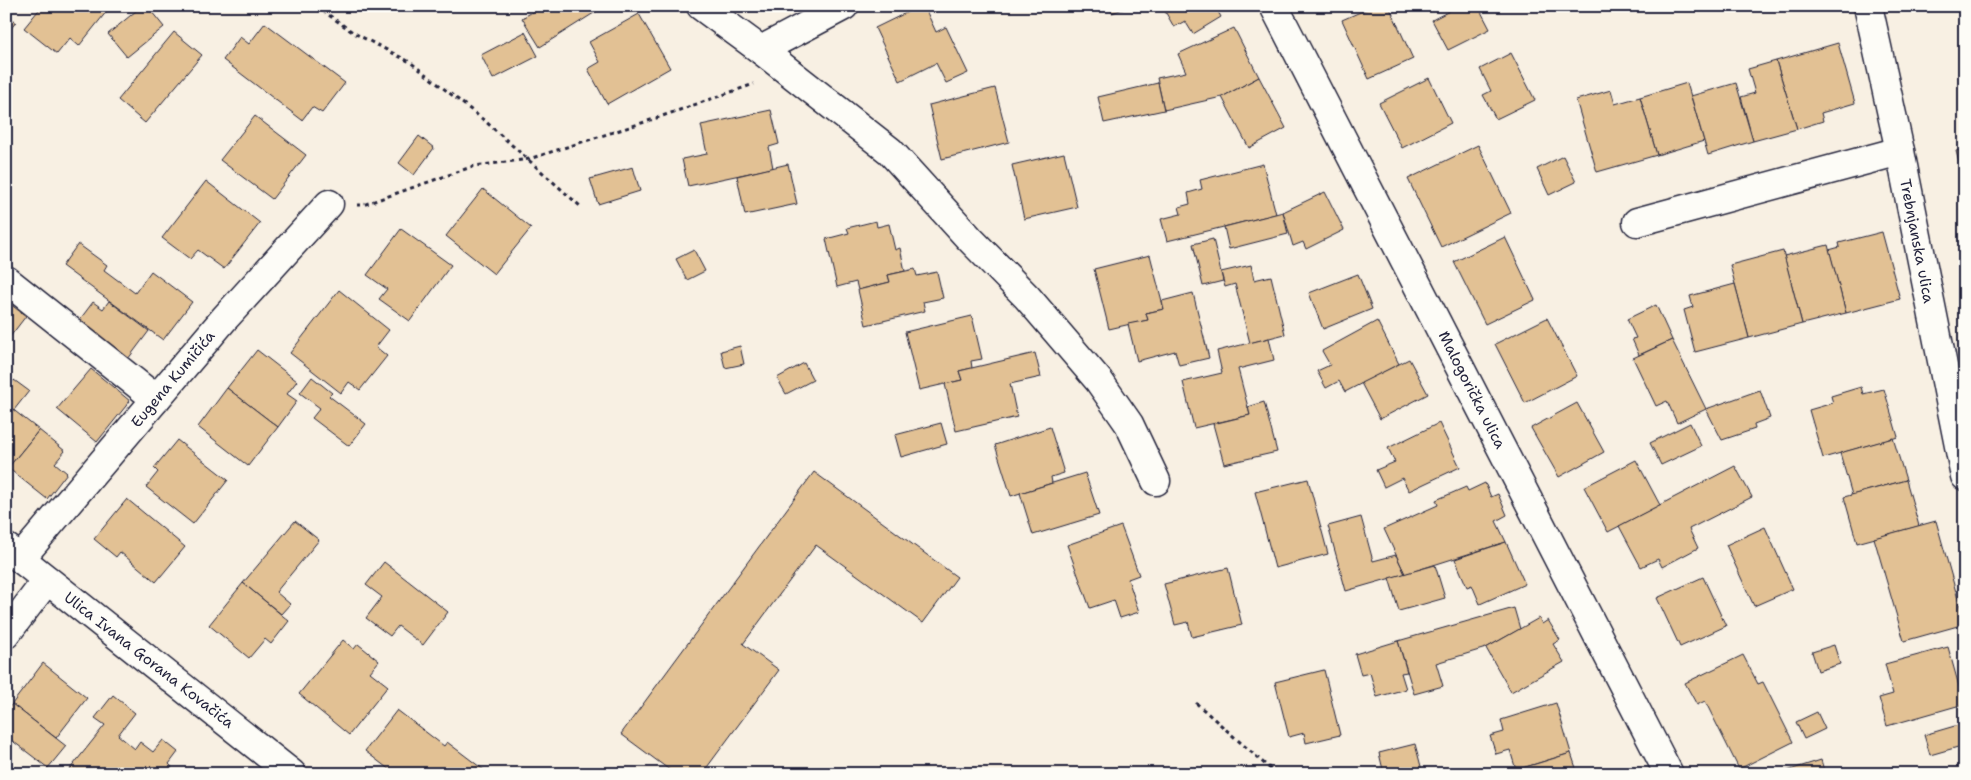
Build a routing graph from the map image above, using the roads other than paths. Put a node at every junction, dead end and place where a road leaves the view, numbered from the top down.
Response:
1 (701, 6) edge
2 (844, 6) edge
3 (1274, 6) edge
4 (1868, 6) edge
5 (761, 50) junction
6 (1900, 151) junction
7 (329, 204) road end
8 (1637, 222) dead end
9 (6, 280) edge
10 (156, 399) junction
11 (1965, 476) edge
12 (1156, 482) dead end
13 (14, 553) edge
14 (48, 580) junction
15 (6, 634) edge
16 (292, 774) edge
17 (1669, 774) edge

1 - 5 street
2 - 5 street
3 - 17 street, Malogorička ulica
4 - 6 street, Trebnjanska ulica
5 - 12 street
6 - 8 street
6 - 11 street, Trebnjanska ulica
7 - 10 street, Eugena Kumičića
9 - 10 street
10 - 13 street, Eugena Kumičića
13 - 14 street, Ulica Ivana Gorana Kovačića
14 - 15 street
14 - 16 street, Ulica Ivana Gorana Kovačića

